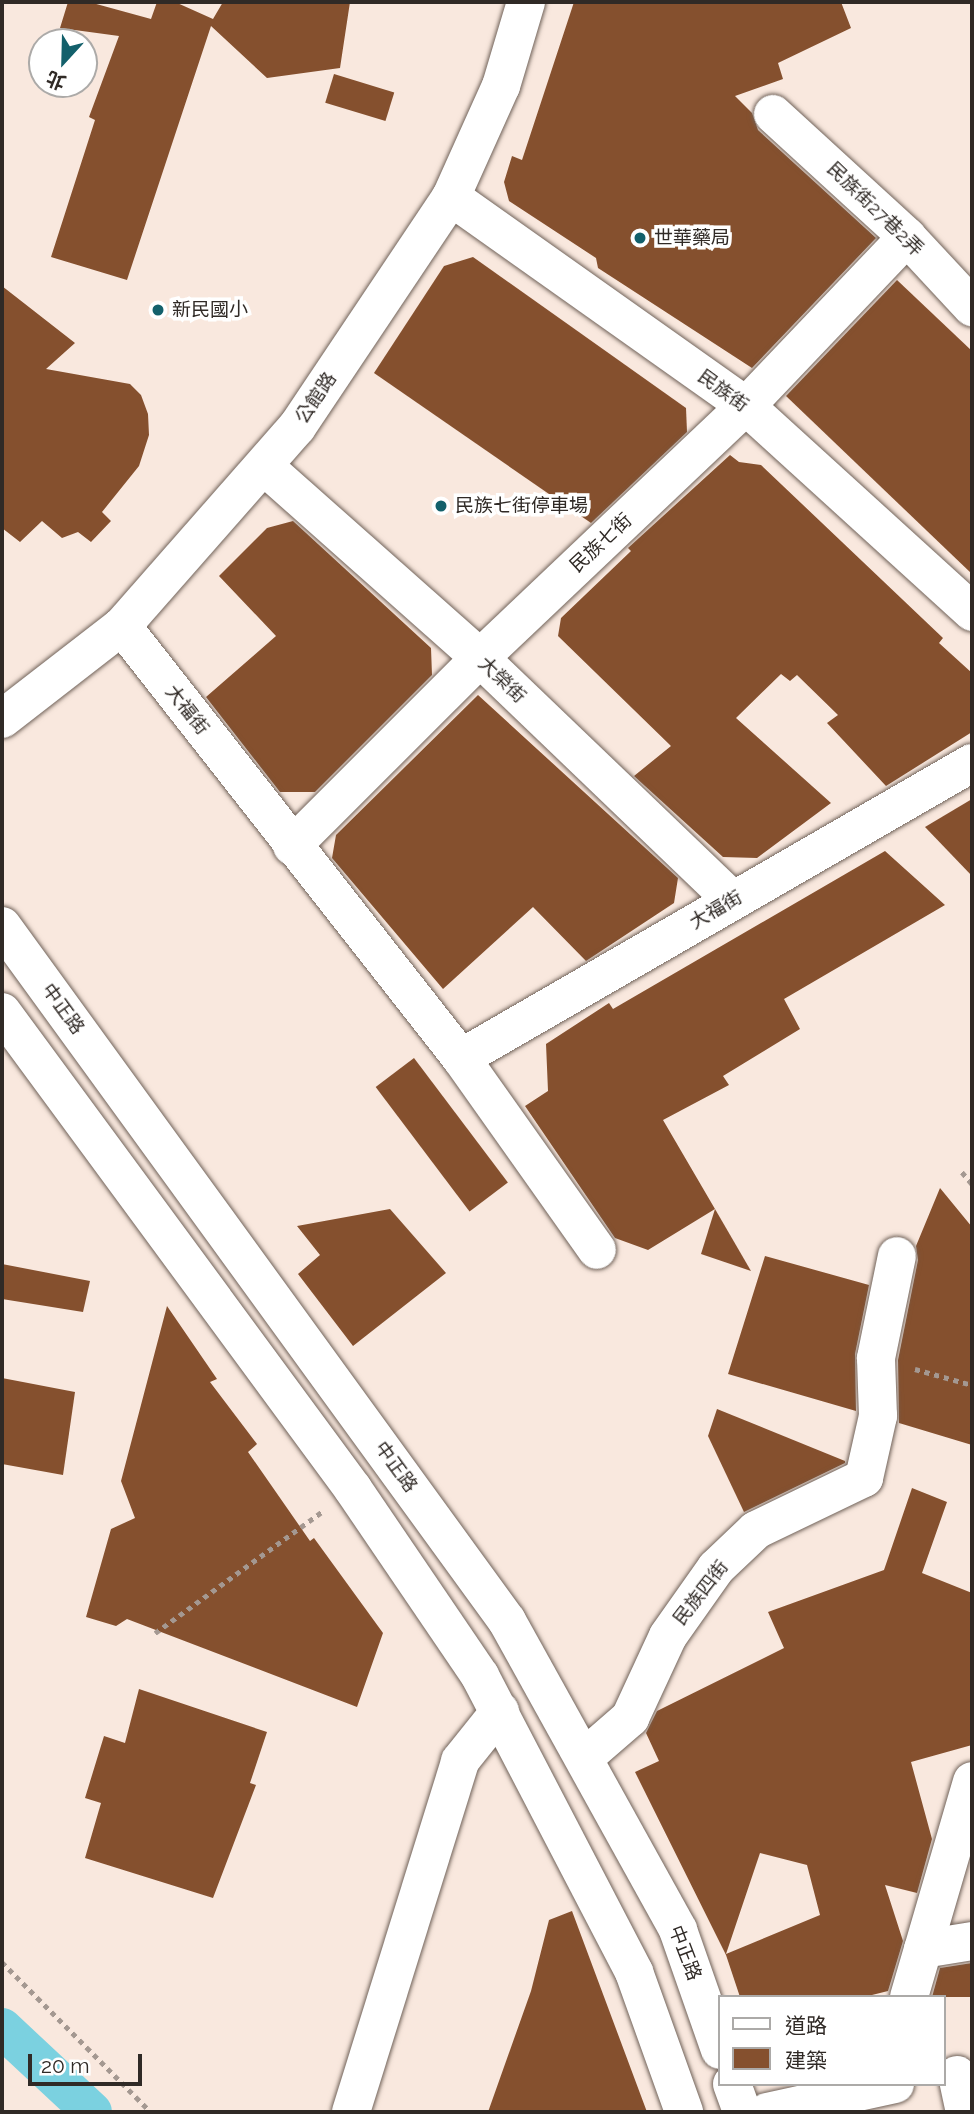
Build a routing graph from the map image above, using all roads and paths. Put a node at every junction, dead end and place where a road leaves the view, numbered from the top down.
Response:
1 (526, 2) edge
2 (773, 114) dead end
3 (451, 197) junction
4 (907, 237) junction
5 (972, 307) edge
6 (746, 407) junction
7 (265, 467) junction
8 (972, 612) edge
9 (122, 626) junction
10 (480, 658) junction
11 (2, 719) edge
12 (972, 763) edge
13 (292, 846) junction
14 (732, 900) junction
15 (2, 926) edge
16 (2, 1012) edge
17 (461, 1058) junction
18 (962, 1172) dead end
19 (972, 1184) edge
20 (597, 1250) dead end
21 (897, 1256) dead end
22 (915, 1369) dead end
23 (972, 1385) edge
24 (353, 1489) junction
25 (155, 1633) dead end
26 (500, 1711) junction
27 (585, 1757) junction
28 (972, 1781) edge
29 (972, 1941) edge
30 (923, 1949) junction
31 (2, 1962) edge
32 (910, 1995) edge
33 (718, 2044) edge
34 (958, 2075) edge
35 (733, 2086) edge
36 (884, 2086) edge
37 (150, 2112) edge
38 (351, 2112) edge
39 (684, 2112) edge
40 (742, 2112) edge
41 (767, 2112) edge
42 (965, 2112) edge

1 - 3 main road, 公館路
2 - 4 main road, 民族街27巷2弄
3 - 6 main road, 民族街
3 - 7 main road, 公館路
4 - 5 main road, 民族街27巷2弄
4 - 6 main road, 民族七街
6 - 8 main road, 民族街
6 - 10 main road, 民族七街
7 - 9 main road, 公館路
7 - 10 main road, 大榮街
9 - 11 main road, 公館路
9 - 13 main road, 大福街
10 - 13 main road, 民族七街
10 - 14 main road, 大榮街
12 - 14 main road, 大福街
13 - 17 main road, 大福街
14 - 17 main road, 大福街
15 - 27 main road, 中正路
16 - 24 main road
17 - 20 main road, 大福街
18 - 19 path
21 - 27 main road, 民族四街
22 - 23 path
24 - 25 path
24 - 26 main road
26 - 38 main road
26 - 39 main road
27 - 33 main road, 中正路
28 - 30 main road
29 - 30 main road
30 - 32 main road
31 - 37 path
34 - 42 main road
35 - 40 main road
36 - 41 main road

